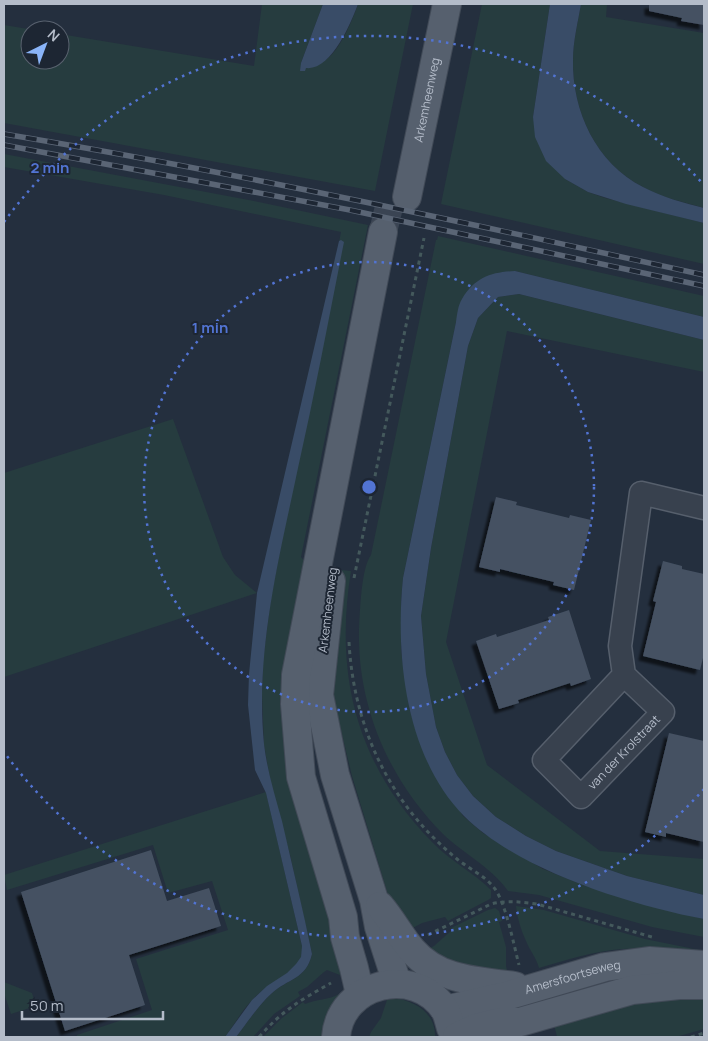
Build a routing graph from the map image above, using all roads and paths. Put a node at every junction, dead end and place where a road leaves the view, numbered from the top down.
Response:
1 (429, 4) edge
2 (448, 4) edge
3 (402, 234) junction
4 (704, 508) edge
5 (354, 582) dead end
6 (349, 637) dead end
7 (624, 675) junction
8 (374, 900) junction
9 (501, 902) junction
10 (428, 935) dead end
11 (658, 938) dead end
12 (704, 965) edge
13 (525, 976) junction
14 (331, 983) dead end
15 (704, 984) edge
16 (376, 988) junction
17 (445, 1010) junction
18 (520, 1022) junction
19 (704, 1033) edge
20 (258, 1037) edge
21 (336, 1037) edge
22 (354, 1037) edge
23 (452, 1037) edge
24 (457, 1037) edge
25 (497, 1037) edge
26 (690, 1037) edge

1 - 2 main road, Arkemheenweg
3 - 5 path, Arkemheenweg
3 - 8 main road, Arkemheenweg
3 - 16 main road, Arkemheenweg
4 - 7 street
6 - 9 path, Arkemheenweg
7 - 7 street, van der Krolstraat
8 - 13 main road
8 - 16 main road, Arkemheenweg
9 - 10 path
9 - 11 path
9 - 13 path, Amersfoortseweg
12 - 13 main road, Amersfoortseweg
13 - 17 main road, Amersfoortseweg
14 - 20 path
15 - 18 main road
16 - 17 main road
16 - 21 main road
16 - 22 main road
17 - 23 main road
18 - 24 main road
18 - 25 main road
19 - 26 path

